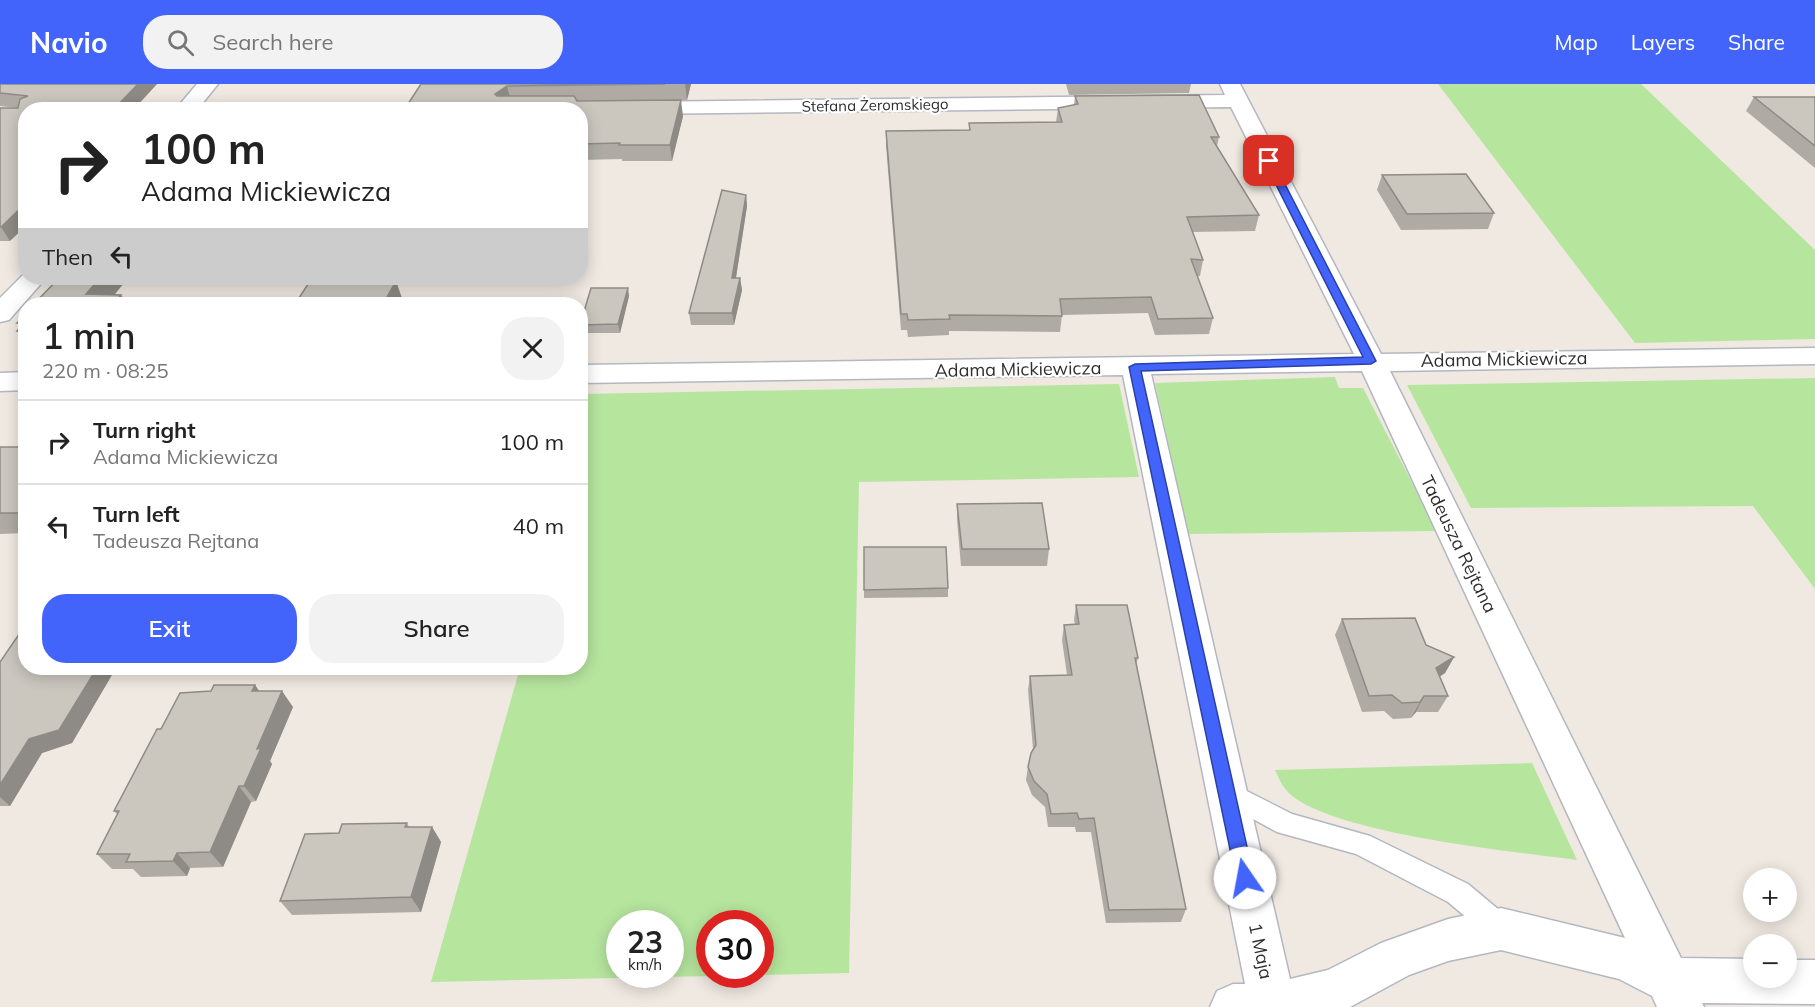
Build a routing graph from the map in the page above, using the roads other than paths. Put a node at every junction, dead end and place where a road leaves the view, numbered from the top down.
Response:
1 (208, 84) edge
2 (1234, 93) edge
3 (192, 102) edge
4 (618, 108) edge
5 (27, 285) edge
6 (0, 314) edge
7 (1815, 356) edge
8 (1371, 361) junction
9 (1135, 367) junction
10 (588, 374) edge
11 (18, 381) edge
12 (0, 382) edge
13 (1227, 792) junction
14 (1501, 929) junction
15 (1815, 982) edge
16 (1675, 994) edge
17 (1260, 1007) edge

1 - 3 street
2 - 4 street, Stefana Żeromskiego
2 - 8 street, Tadeusza Rejtana
5 - 6 street
7 - 8 street, Adama Mickiewicza
8 - 9 street, Adama Mickiewicza
8 - 16 street, Tadeusza Rejtana
9 - 10 street, Adama Mickiewicza
9 - 13 street, 1 Maja
11 - 12 street
13 - 14 lane
13 - 17 street, 1 Maja
14 - 16 street
14 - 17 street
15 - 16 street

